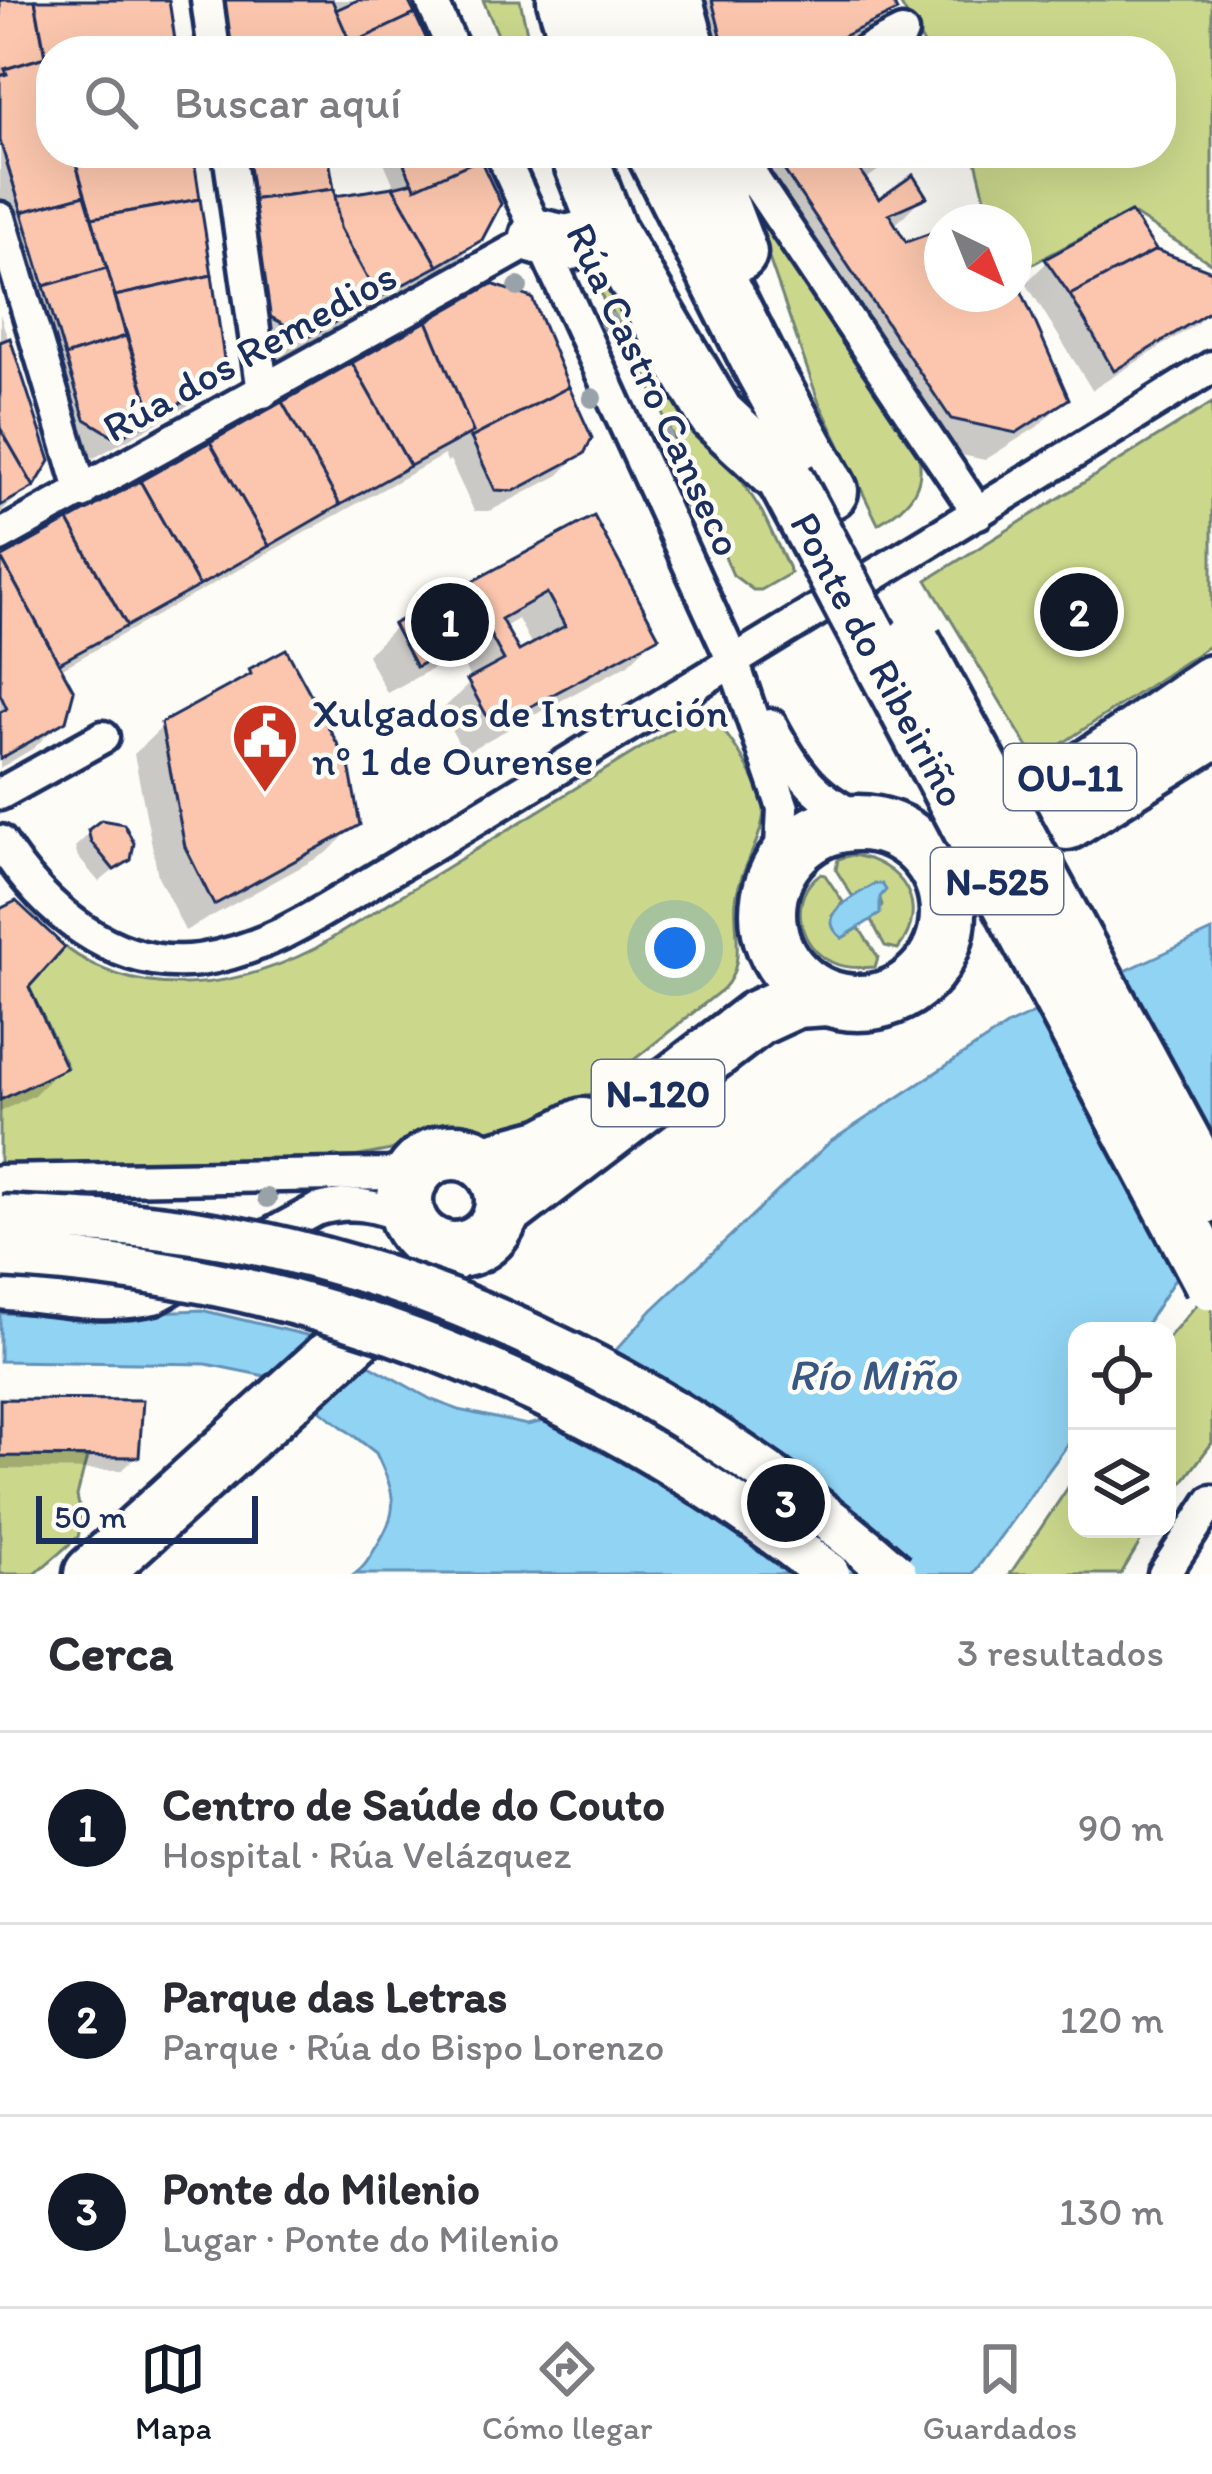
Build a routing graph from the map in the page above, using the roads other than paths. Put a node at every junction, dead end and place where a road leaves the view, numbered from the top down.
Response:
1 (207, 0) edge
2 (431, 0) edge
3 (541, 0) edge
4 (565, 0) edge
5 (608, 0) edge
6 (654, 0) edge
7 (686, 0) edge
8 (902, 33) dead end
9 (212, 36) edge
10 (447, 36) edge
11 (549, 36) edge
12 (576, 36) edge
13 (618, 36) edge
14 (663, 36) edge
15 (696, 36) edge
16 (896, 36) edge
17 (231, 168) edge
18 (508, 168) edge
19 (561, 168) edge
20 (584, 168) edge
21 (620, 168) edge
22 (662, 168) edge
23 (706, 168) edge
24 (748, 168) edge
25 (0, 218) edge
26 (534, 225) junction
27 (610, 233) junction
28 (1212, 367) edge
29 (263, 392) junction
30 (808, 485) junction
31 (82, 493) junction
32 (978, 513) junction
33 (0, 536) edge
34 (733, 661) junction
35 (1212, 683) edge
36 (1212, 731) edge
37 (103, 736) dead end
38 (0, 794) edge
39 (893, 833) junction
40 (0, 842) edge
41 (780, 867) junction
42 (950, 916) junction
43 (771, 943) junction
44 (826, 998) junction
45 (485, 1162) junction
46 (0, 1181) edge
47 (1212, 1195) edge
48 (502, 1213) junction
49 (0, 1217) edge
50 (422, 1231) junction
51 (0, 1256) edge
52 (1212, 1282) edge
53 (0, 1293) edge
54 (1212, 1502) edge
55 (92, 1574) edge
56 (828, 1574) edge
57 (895, 1574) edge
58 (1164, 1574) edge

1 - 9 street
2 - 10 street
3 - 11 highway
4 - 12 highway
5 - 13 highway
6 - 14 highway
7 - 15 street
8 - 16 street
17 - 29 street
18 - 26 street, Rúa Castro Canseco
19 - 26 highway
20 - 27 highway, N-525
21 - 30 highway, N-525
22 - 30 highway, N-525
23 - 30 highway, N-525
24 - 32 street
25 - 31 street
26 - 27 highway
26 - 29 street, Rúa dos Remedios
26 - 34 street, Rúa Castro Canseco
27 - 30 highway, N-525
28 - 32 street
29 - 31 street, Rúa dos Remedios
30 - 47 highway, Ponte do Ribeiriño / N-525, bridge
30 - 52 highway, Ponte do Ribeiriño / N-525, bridge
31 - 33 street, Rúa dos Remedios
32 - 34 street
34 - 39 street, Rúa Castro Canseco
34 - 40 street
34 - 41 street, Rúa Castro Canseco
35 - 39 highway, OU-11
36 - 42 highway, OU-11
37 - 38 street
39 - 41 highway
39 - 42 highway
41 - 43 highway, N-120
42 - 44 highway, N-120
43 - 44 highway
43 - 45 highway, N-120
44 - 48 highway, N-120
45 - 48 highway
45 - 50 highway, N-120
46 - 50 street
48 - 50 highway, N-120
49 - 57 street, bridge
50 - 53 street
50 - 55 highway, N-120
51 - 56 street, bridge
54 - 58 street

